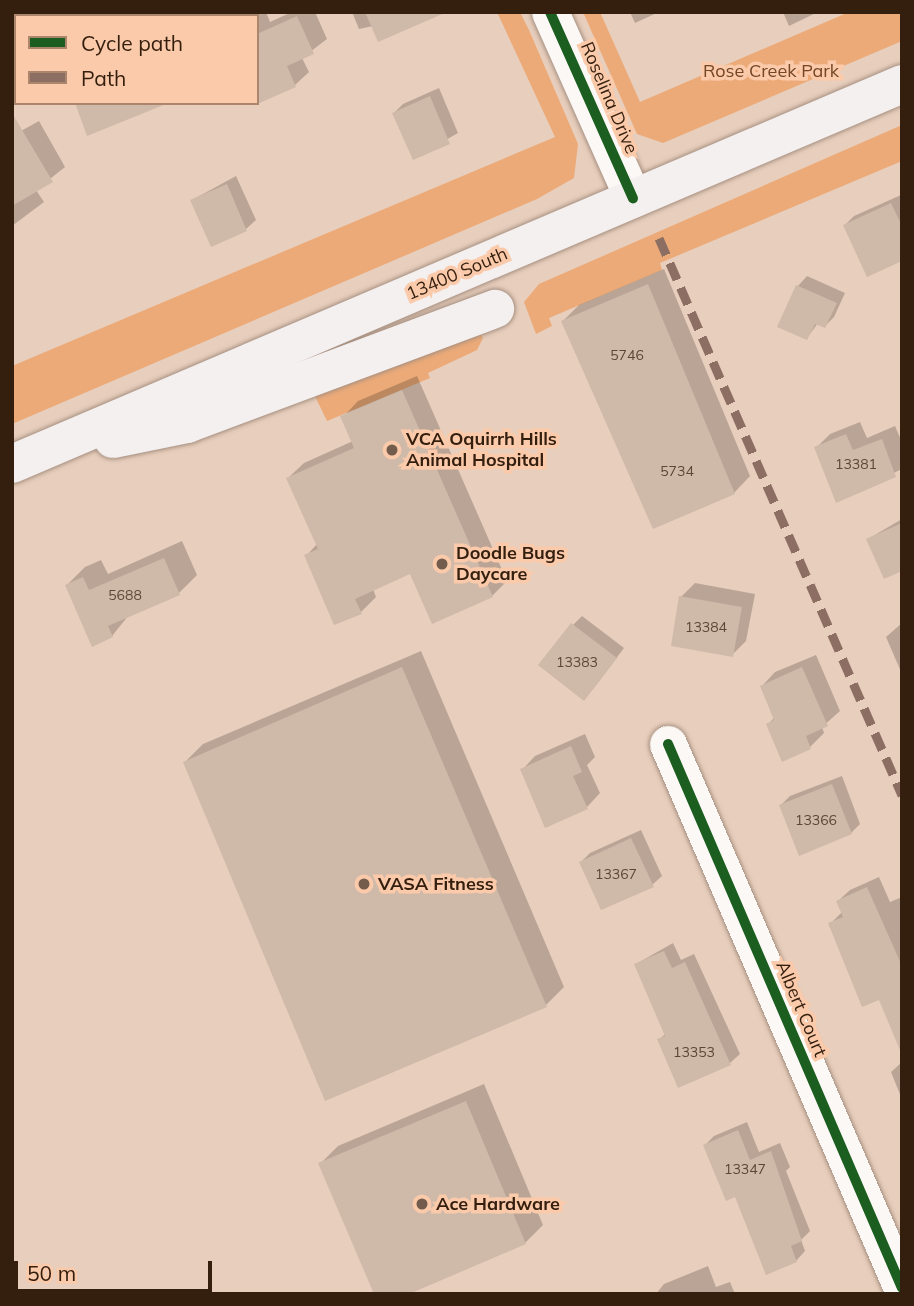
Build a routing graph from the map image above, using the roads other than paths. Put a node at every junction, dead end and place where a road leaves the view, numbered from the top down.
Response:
1 (550, 12) edge
2 (902, 84) edge
3 (634, 198) junction
4 (495, 309) dead end
5 (26, 458) edge
6 (668, 744) dead end
7 (902, 1288) edge

1 - 3 street, Roselina Drive
2 - 3 main road, 13400 South
3 - 5 main road, 13400 South
4 - 5 main road
6 - 7 street, Albert Court

